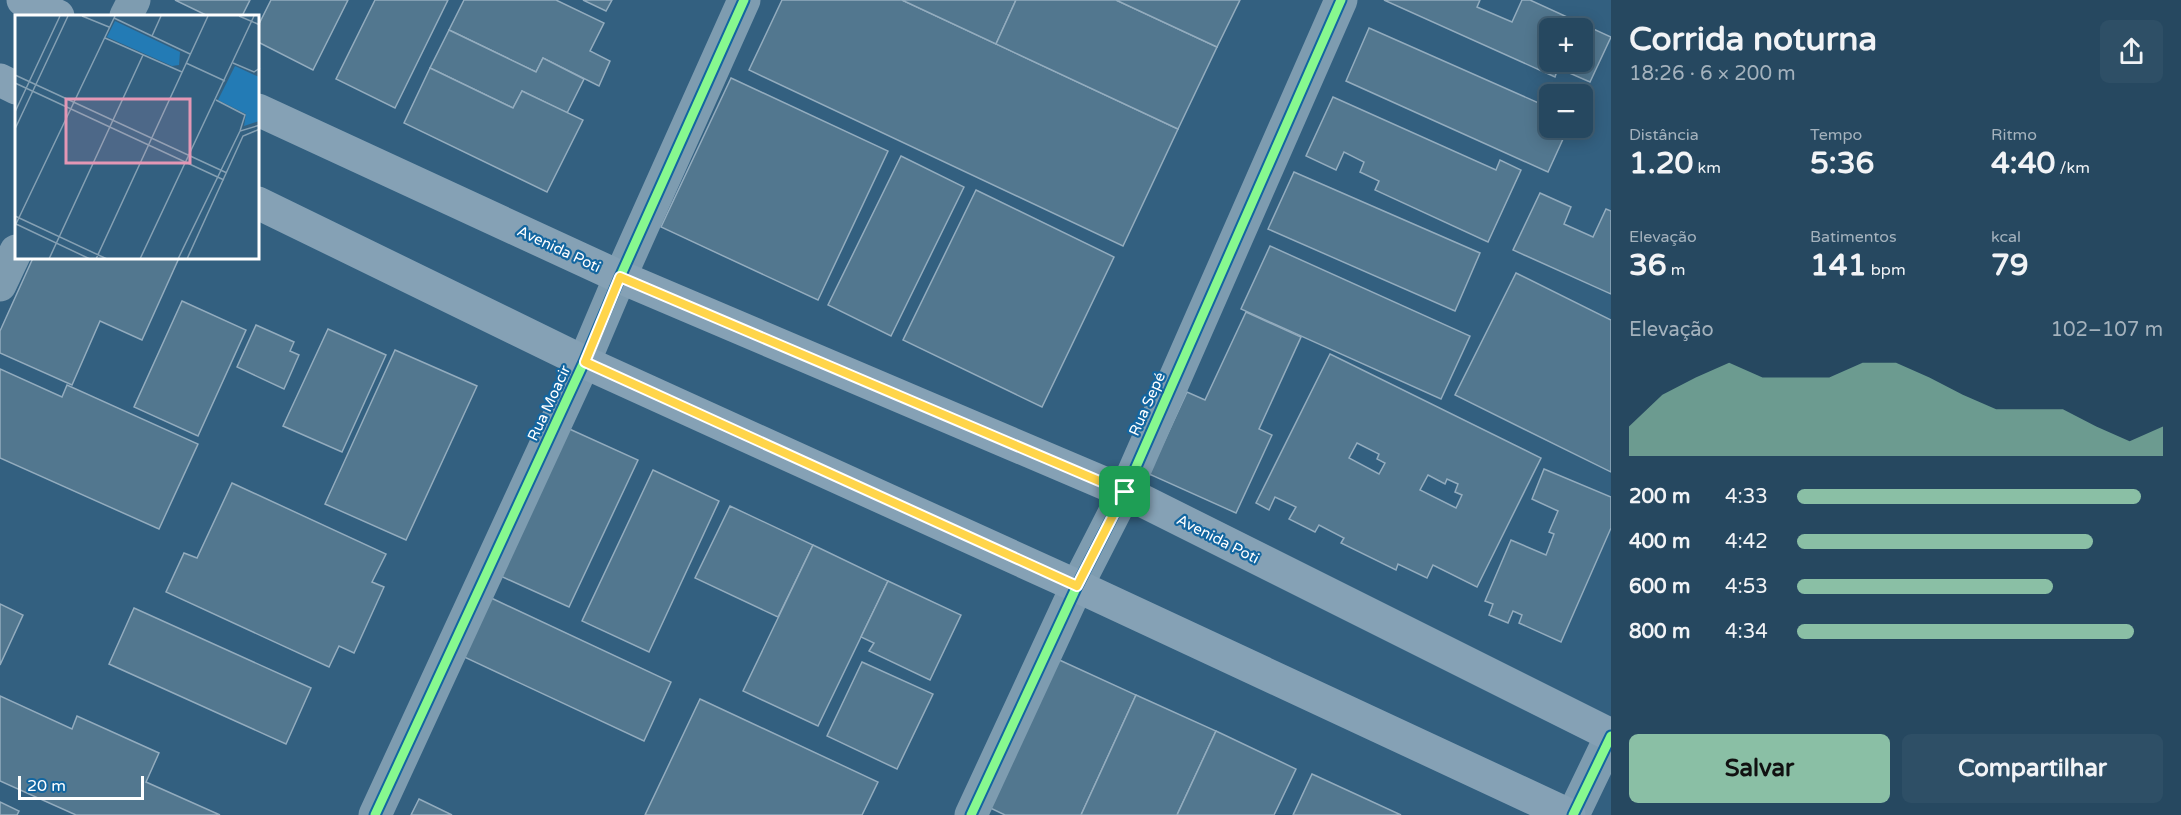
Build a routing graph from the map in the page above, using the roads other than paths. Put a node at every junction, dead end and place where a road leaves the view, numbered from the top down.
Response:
1 (23, 0) edge
2 (134, 0) edge
3 (744, 0) edge
4 (1341, 0) edge
5 (56, 15) edge
6 (126, 15) edge
7 (0, 80) edge
8 (15, 87) edge
9 (260, 111) edge
10 (260, 204) edge
11 (15, 253) edge
12 (620, 277) junction
13 (0, 285) edge
14 (585, 362) junction
15 (1125, 492) junction
16 (1077, 586) junction
17 (1611, 735) edge
18 (375, 815) edge
19 (971, 815) edge
20 (1571, 815) edge

1 - 5 main road
2 - 6 street
3 - 12 street, Rua Moacir
4 - 15 street, Rua Sepé
7 - 8 main road
9 - 12 main road, Avenida Poti
10 - 14 main road
11 - 13 street
12 - 14 street, Rua Moacir
12 - 15 main road, Avenida Poti
14 - 16 main road
14 - 18 street, Rua Moacir
15 - 16 street, Rua Sepé
15 - 17 main road, Avenida Poti
16 - 19 street, Rua Sepé
16 - 20 main road
17 - 20 street

